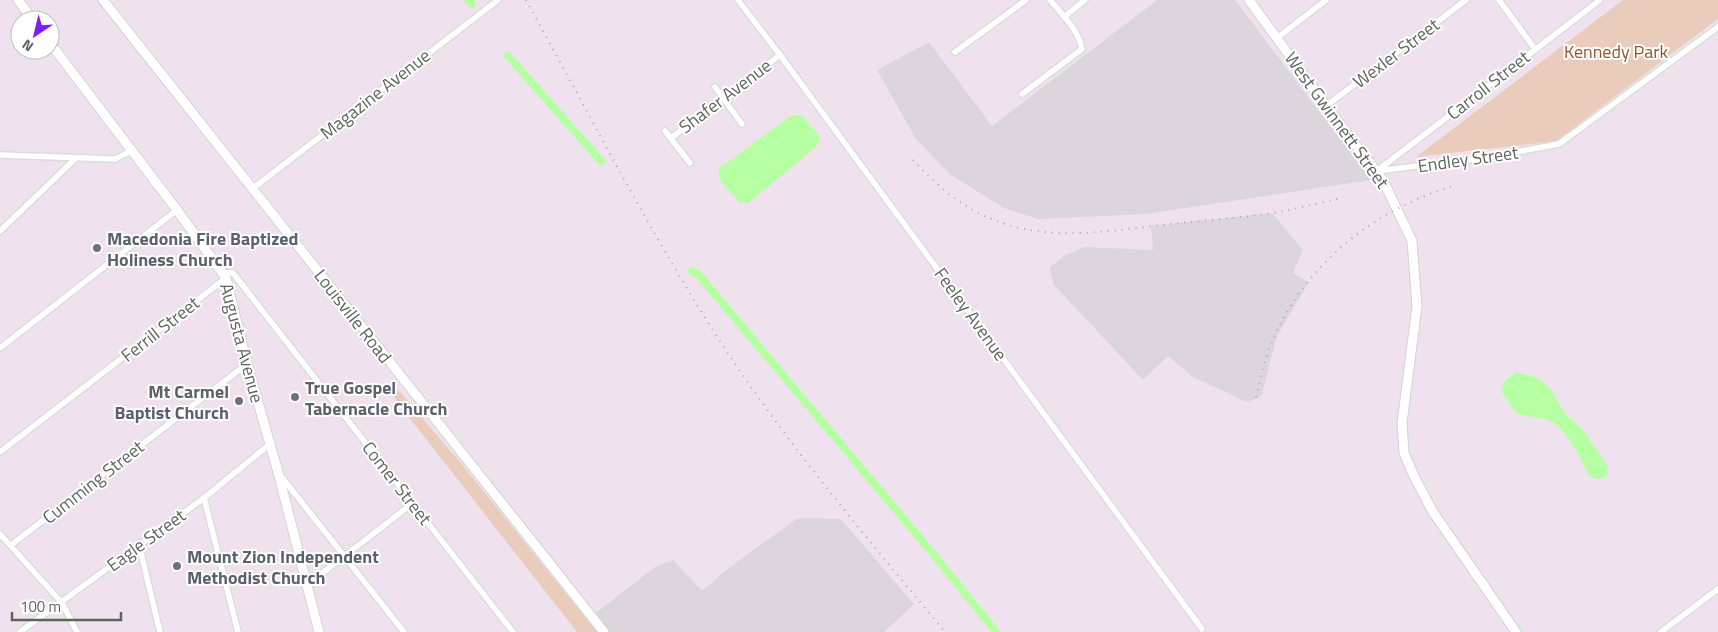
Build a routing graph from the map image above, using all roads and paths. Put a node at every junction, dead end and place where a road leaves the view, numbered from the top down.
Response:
1 (103, 0) edge
2 (498, 0) edge
3 (738, 0) edge
4 (1026, 0) edge
5 (1050, 0) edge
6 (1085, 0) edge
7 (1249, 0) edge
8 (1326, 0) edge
9 (1466, 0) edge
10 (1499, 0) edge
11 (1600, 0) edge
12 (1064, 17) junction
13 (1718, 27) edge
14 (1277, 38) junction
15 (1535, 49) junction
16 (955, 52) dead end
17 (780, 55) junction
18 (60, 56) edge
19 (716, 87) dead end
20 (1022, 94) dead end
21 (723, 98) junction
22 (1326, 106) junction
23 (742, 124) dead end
24 (666, 131) dead end
25 (671, 138) junction
26 (131, 150) junction
27 (0, 155) edge
28 (76, 159) junction
29 (690, 163) dead end
30 (1376, 171) junction
31 (252, 189) junction
32 (177, 210) junction
33 (0, 231) edge
34 (223, 275) junction
35 (0, 348) edge
36 (247, 364) junction
37 (270, 444) junction
38 (0, 452) edge
39 (278, 472) junction
40 (204, 498) junction
41 (413, 503) junction
42 (0, 534) edge
43 (11, 545) junction
44 (139, 545) junction
45 (344, 556) junction
46 (307, 585) junction
47 (1718, 589) edge
48 (62, 603) junction
49 (1202, 629) dead end
50 (20, 632) edge
51 (77, 632) edge
52 (160, 632) edge
53 (238, 632) edge
54 (319, 632) edge
55 (404, 632) edge
56 (513, 632) edge
57 (604, 632) edge
58 (1516, 632) edge
59 (1661, 632) edge

1 - 31 main road, Louisville Road
2 - 31 street, Magazine Avenue
3 - 17 street, Feeley Avenue
4 - 16 street
5 - 12 street
6 - 12 street
7 - 14 main road, West Gwinnett Street
8 - 14 street
9 - 22 street, Wexler Street
10 - 15 street
11 - 15 street, Carroll Street
12 - 20 street
13 - 30 street, Endley Street
14 - 22 main road, West Gwinnett Street
15 - 30 street, Carroll Street
17 - 21 street, Shafer Avenue
17 - 49 street, Feeley Avenue
18 - 26 main road, Augusta Avenue
19 - 21 street
21 - 23 street
21 - 25 street, Shafer Avenue
22 - 30 main road, West Gwinnett Street
24 - 25 street
25 - 29 street
26 - 28 street
26 - 32 main road, Augusta Avenue
27 - 28 street
28 - 33 street
30 - 58 main road, West Gwinnett Street
31 - 57 main road, Louisville Road
32 - 34 main road, Augusta Avenue
32 - 35 street
34 - 36 main road, Augusta Avenue
34 - 38 street, Ferrill Street
34 - 41 street, Comer Street
36 - 37 main road, Augusta Avenue
36 - 43 street, Cumming Street
37 - 39 main road, Augusta Avenue
37 - 40 street, Eagle Street
39 - 45 street
39 - 46 main road, Augusta Avenue
40 - 44 street, Eagle Street
40 - 53 street
41 - 45 street
41 - 56 street, Comer Street
42 - 43 street
43 - 48 street
44 - 48 street, Eagle Street
44 - 52 street
45 - 46 street
45 - 55 street
46 - 54 main road, Augusta Avenue
47 - 59 street
48 - 50 street, Eagle Street
48 - 51 street

